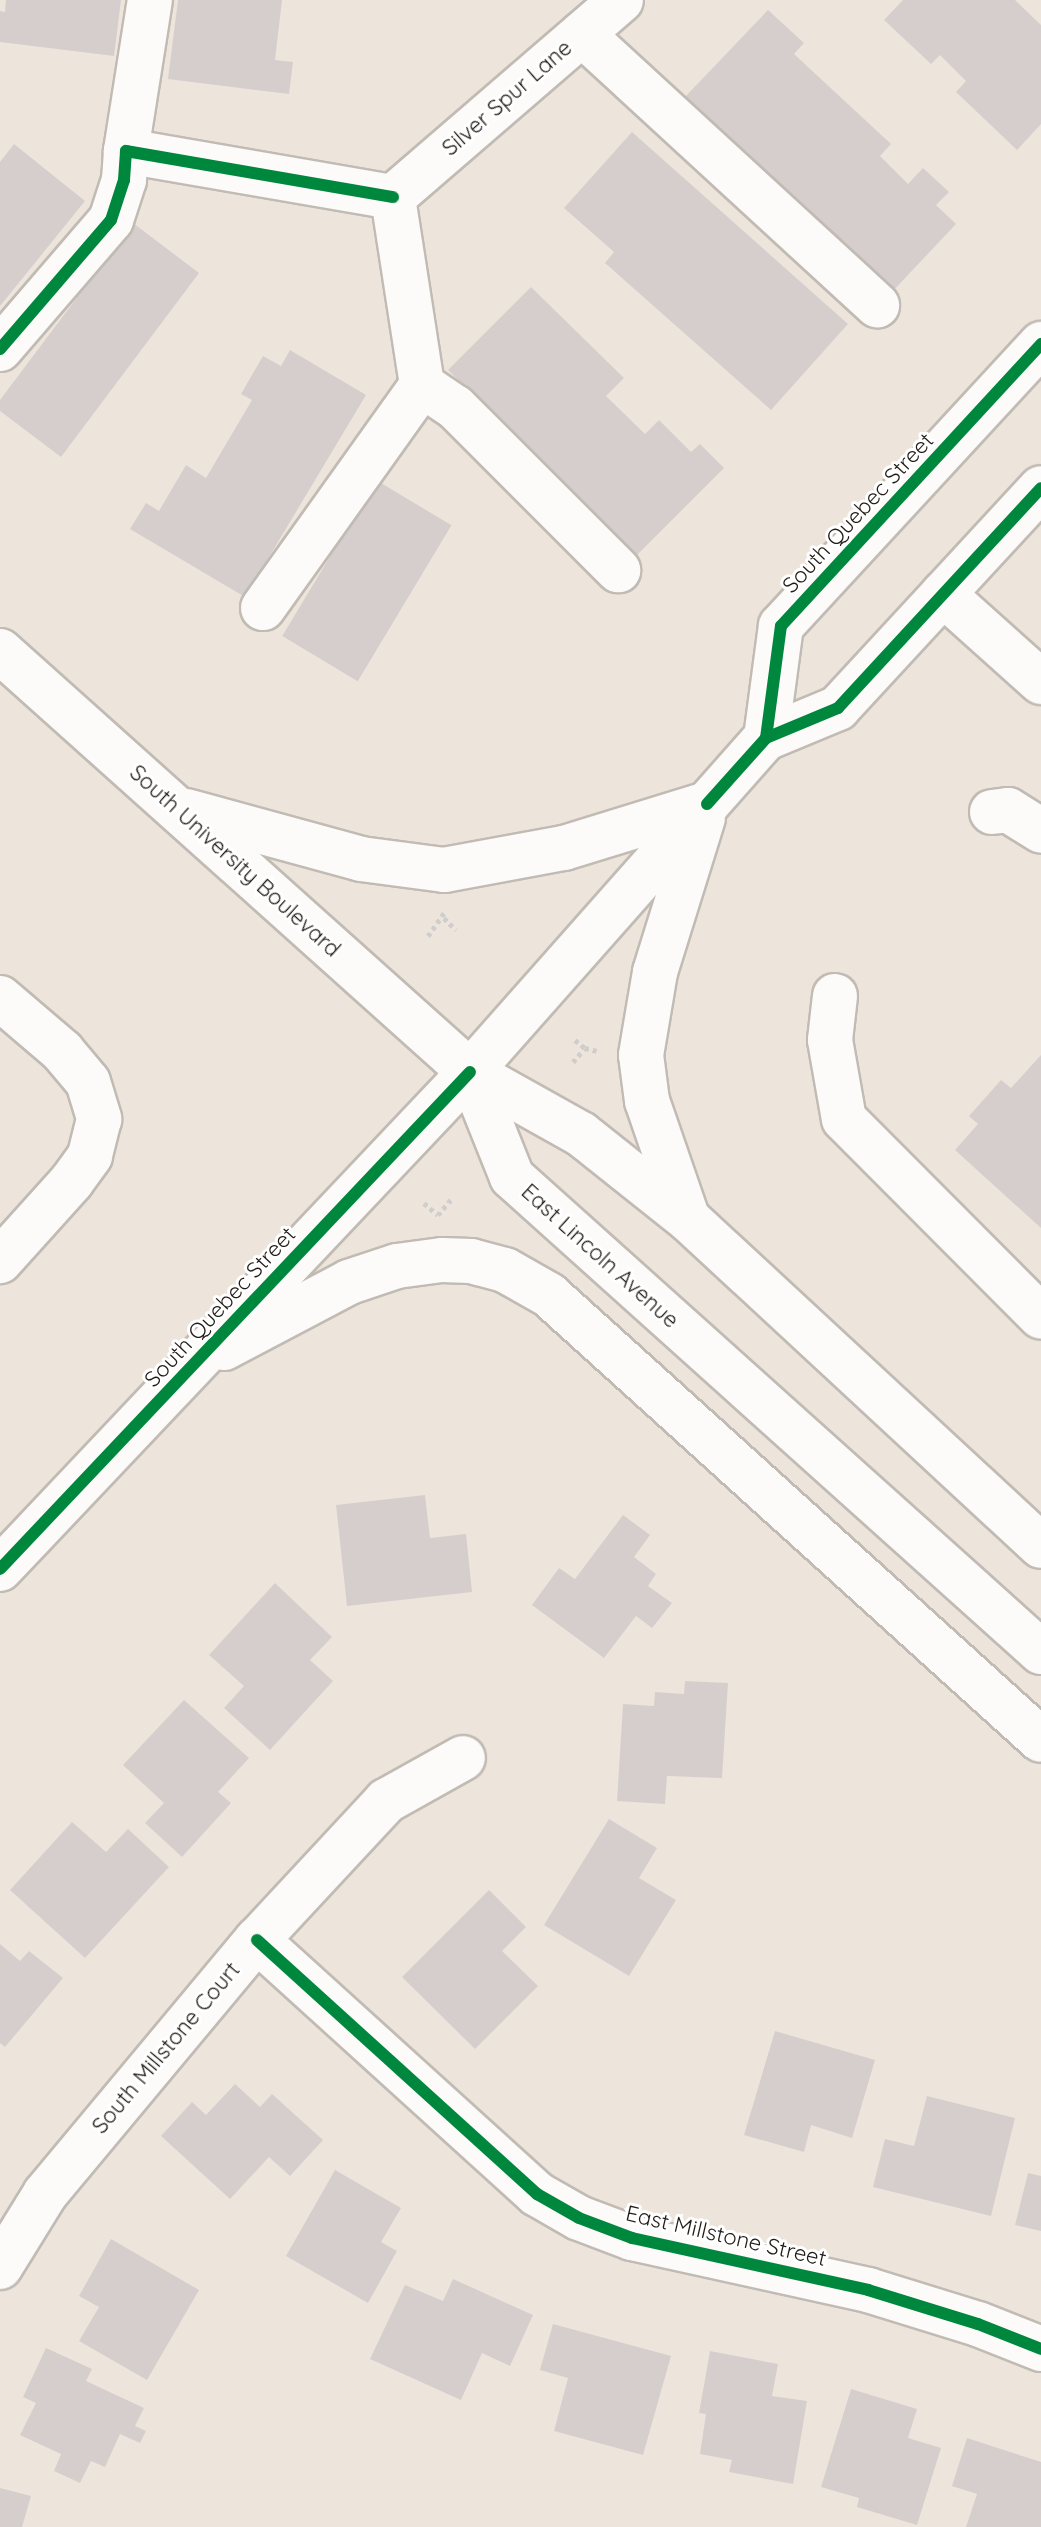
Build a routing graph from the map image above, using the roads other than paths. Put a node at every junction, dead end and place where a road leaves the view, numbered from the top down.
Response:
1 (150, 0) edge
2 (621, 0) edge
3 (582, 34) junction
4 (126, 151) junction
5 (393, 197) junction
6 (877, 305) dead end
7 (1041, 344) edge
8 (0, 349) edge
9 (422, 385) junction
10 (1041, 488) edge
11 (618, 570) dead end
12 (943, 594) junction
13 (263, 608) dead end
14 (0, 651) edge
15 (1041, 682) edge
16 (766, 738) junction
17 (707, 804) junction
18 (177, 809) junction
19 (992, 812) dead end
20 (1041, 831) edge
21 (835, 996) dead end
22 (0, 998) edge
23 (470, 1072) junction
24 (688, 1219) junction
25 (0, 1261) edge
26 (1041, 1317) edge
27 (193, 1364) junction
28 (1041, 1546) edge
29 (0, 1569) edge
30 (1041, 1652) edge
31 (1041, 1740) edge
32 (463, 1758) dead end
33 (257, 1940) junction
34 (0, 2267) edge
35 (1041, 2349) edge

1 - 4 main road
2 - 3 main road, Silver Spur Lane
3 - 5 main road, Silver Spur Lane
3 - 6 main road
4 - 5 main road
4 - 8 main road
5 - 9 main road
7 - 16 main road, South Quebec Street
9 - 11 main road
9 - 13 main road
10 - 12 main road, South Quebec Street
12 - 15 main road
12 - 16 main road, South Quebec Street
14 - 18 main road, South University Boulevard
16 - 17 main road, South Quebec Street
17 - 18 main road
17 - 23 main road, South Quebec Street
17 - 24 main road
18 - 23 main road, South University Boulevard
19 - 20 main road
21 - 26 main road
22 - 25 main road
23 - 24 main road
23 - 27 main road, South Quebec Street
23 - 30 main road, East Lincoln Avenue
24 - 28 main road
27 - 29 main road, South Quebec Street
27 - 31 main road
32 - 33 main road, South Millstone Court
33 - 34 main road, South Millstone Court
33 - 35 main road, East Millstone Street

